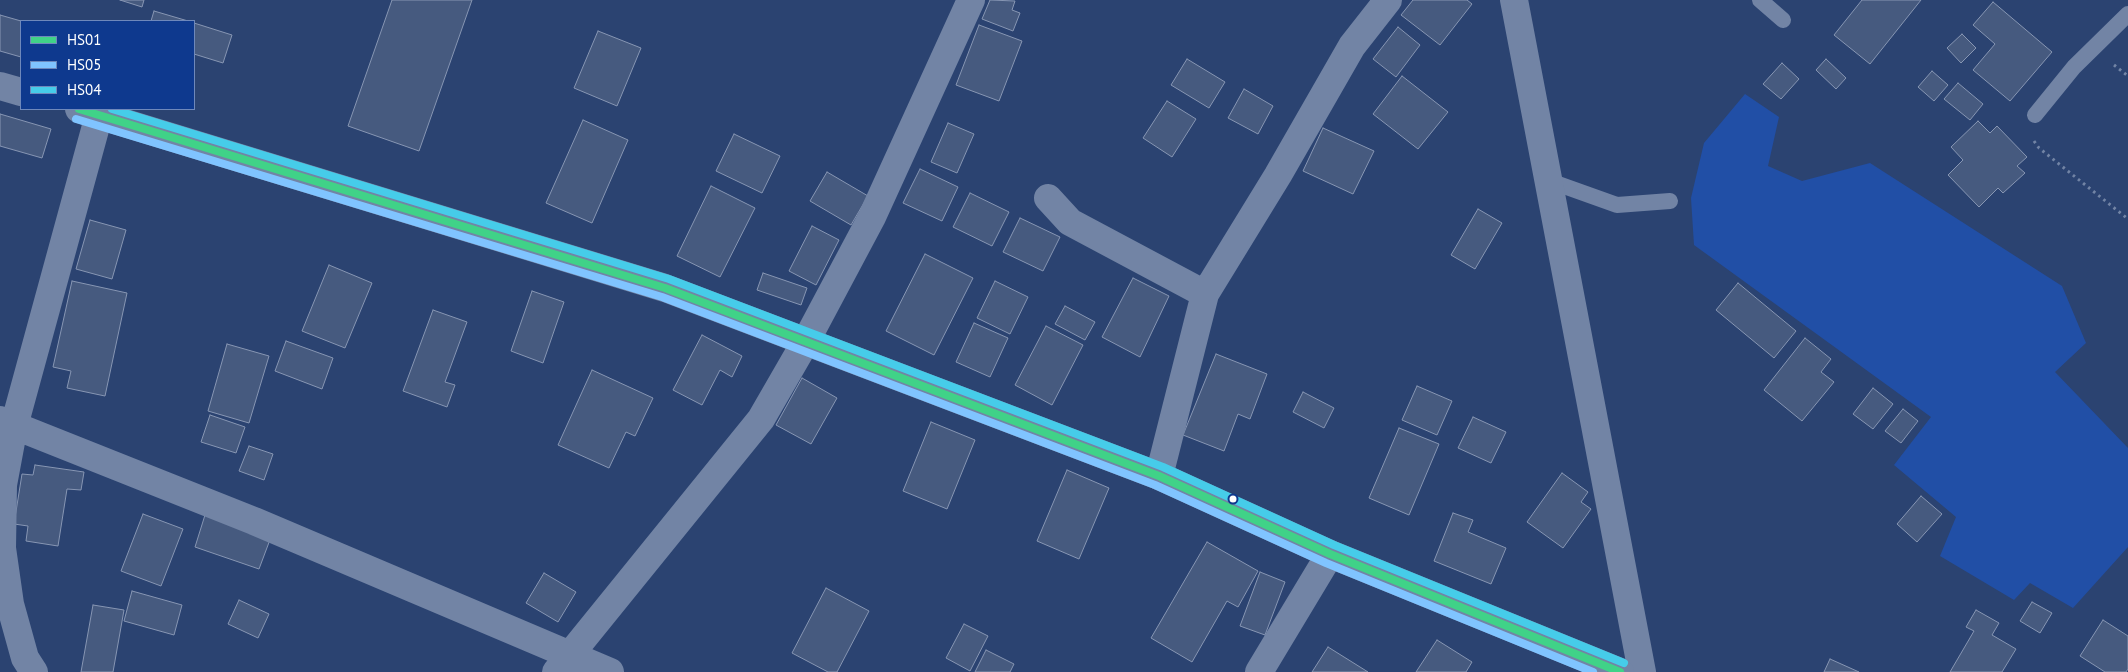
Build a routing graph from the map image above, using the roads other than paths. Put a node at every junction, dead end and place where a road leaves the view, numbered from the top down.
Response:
1 (971, 0) edge
2 (1388, 0) edge
3 (1514, 0) edge
4 (1760, 0) edge
5 (2128, 14) edge
6 (1783, 20) dead end
7 (0, 86) edge
8 (20, 92) edge
9 (89, 112) edge
10 (2035, 115) road end
11 (1547, 180) junction
12 (1048, 198) dead end
13 (1670, 201) dead end
14 (1205, 294) junction
15 (806, 341) junction
16 (7, 423) edge
17 (1159, 476) junction
18 (1330, 554) junction
19 (563, 663) edge
20 (34, 672) edge
21 (610, 672) edge
22 (1259, 672) edge
23 (1620, 672) edge
24 (1642, 672) edge

1 - 15 street
2 - 14 street
3 - 11 street
4 - 6 lane
5 - 10 lane
7 - 8 street
9 - 15 street
9 - 16 street
11 - 13 lane
11 - 24 street
12 - 14 street
14 - 17 street
15 - 17 street
15 - 19 street
16 - 19 street
16 - 20 street
17 - 18 street
18 - 22 street
18 - 23 street
19 - 21 street

